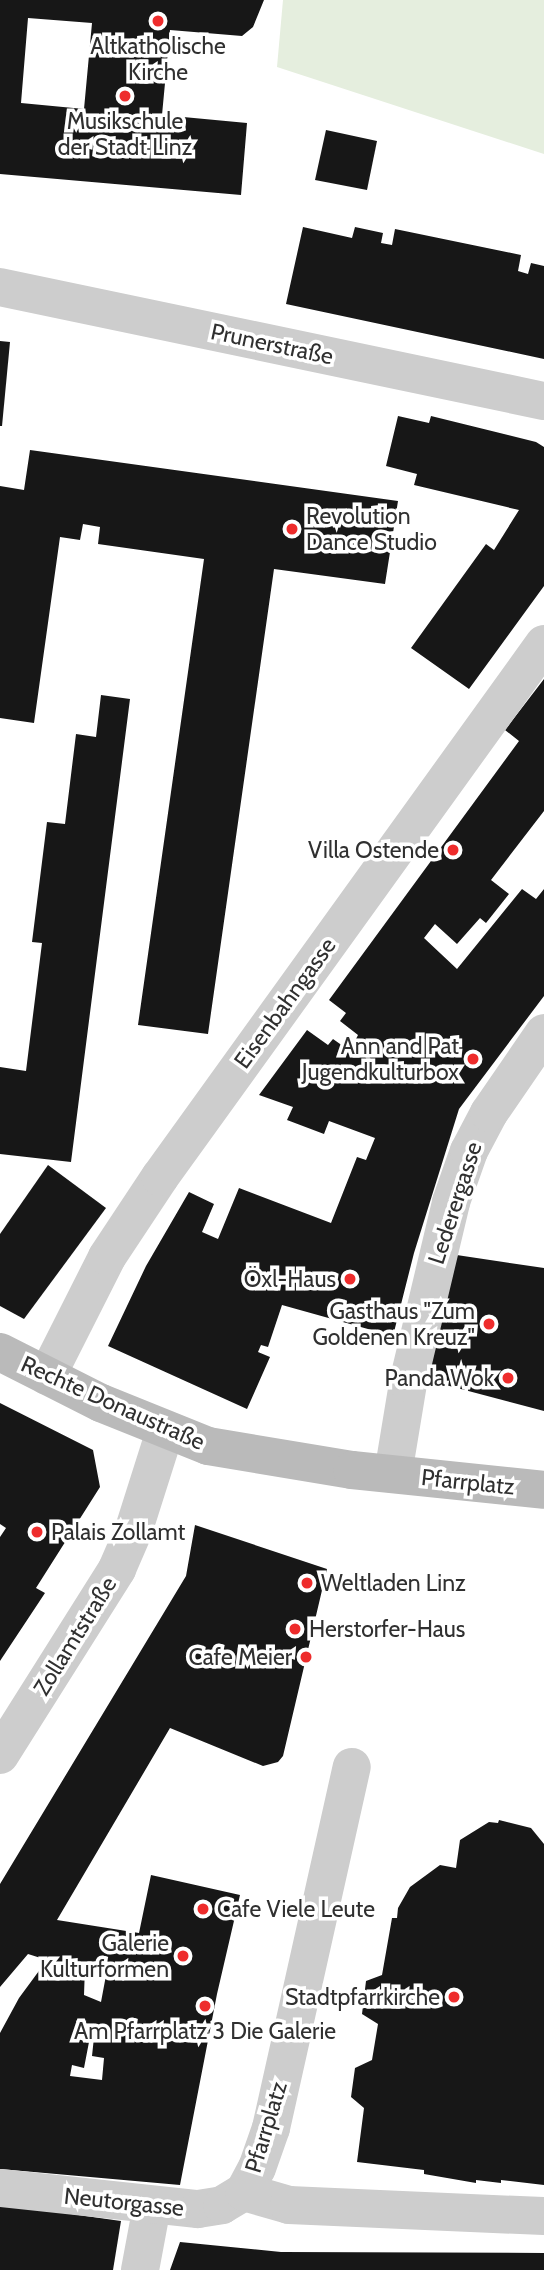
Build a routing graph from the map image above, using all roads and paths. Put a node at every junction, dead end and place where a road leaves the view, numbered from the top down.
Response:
1 (0, 287) edge
2 (544, 401) edge
3 (544, 644) edge
4 (544, 1033) edge
5 (0, 1352) edge
6 (47, 1376) junction
7 (166, 1431) junction
8 (393, 1474) junction
9 (544, 1490) edge
10 (0, 1755) edge
11 (352, 1767) dead end
12 (0, 2188) edge
13 (244, 2192) junction
14 (152, 2206) junction
15 (544, 2216) edge
16 (140, 2270) edge

1 - 2 street, Prunerstraße
3 - 6 street, Eisenbahngasse
4 - 8 street, Lederergasse
5 - 6 main road, Rechte Donaustraße
6 - 7 main road, Rechte Donaustraße
7 - 8 main road, Rechte Donaustraße
7 - 10 street, Zollamtstraße
8 - 9 main road, Pfarrplatz
11 - 13 street, Pfarrplatz
12 - 14 street, Neutorgasse
13 - 14 street, Neutorgasse
13 - 15 street, Pfarrplatz
14 - 16 street

